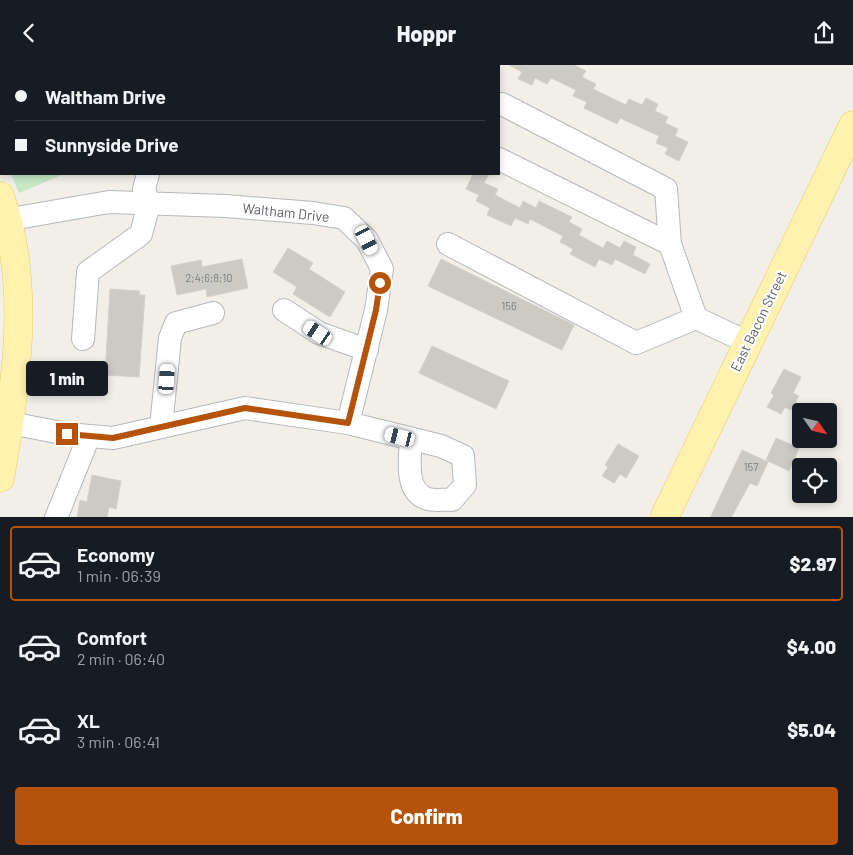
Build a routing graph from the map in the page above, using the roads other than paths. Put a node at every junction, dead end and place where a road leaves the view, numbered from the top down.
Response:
1 (502, 104) dead end
2 (853, 125) edge
3 (500, 159) edge
4 (148, 175) edge
5 (149, 204) junction
6 (3, 212) edge
7 (448, 244) dead end
8 (670, 244) junction
9 (284, 310) dead end
10 (213, 313) dead end
11 (696, 318) junction
12 (83, 339) dead end
13 (747, 342) junction
14 (367, 350) junction
15 (348, 423) junction
16 (5, 424) edge
17 (161, 427) junction
18 (89, 435) junction
19 (412, 440) dead end
20 (0, 477) edge
21 (56, 517) edge
22 (664, 517) edge

1 - 8 street
2 - 13 main road, East Bacon Street
3 - 8 street
4 - 5 street
5 - 6 street, Waltham Drive
5 - 12 street
5 - 14 street, Waltham Drive
6 - 16 main road
7 - 11 street
8 - 11 street
9 - 14 street
10 - 17 street
11 - 13 street
13 - 22 main road, East Bacon Street
14 - 15 street, Waltham Drive
15 - 17 street
15 - 19 street
16 - 18 street
16 - 20 main road
17 - 18 street
18 - 21 street

